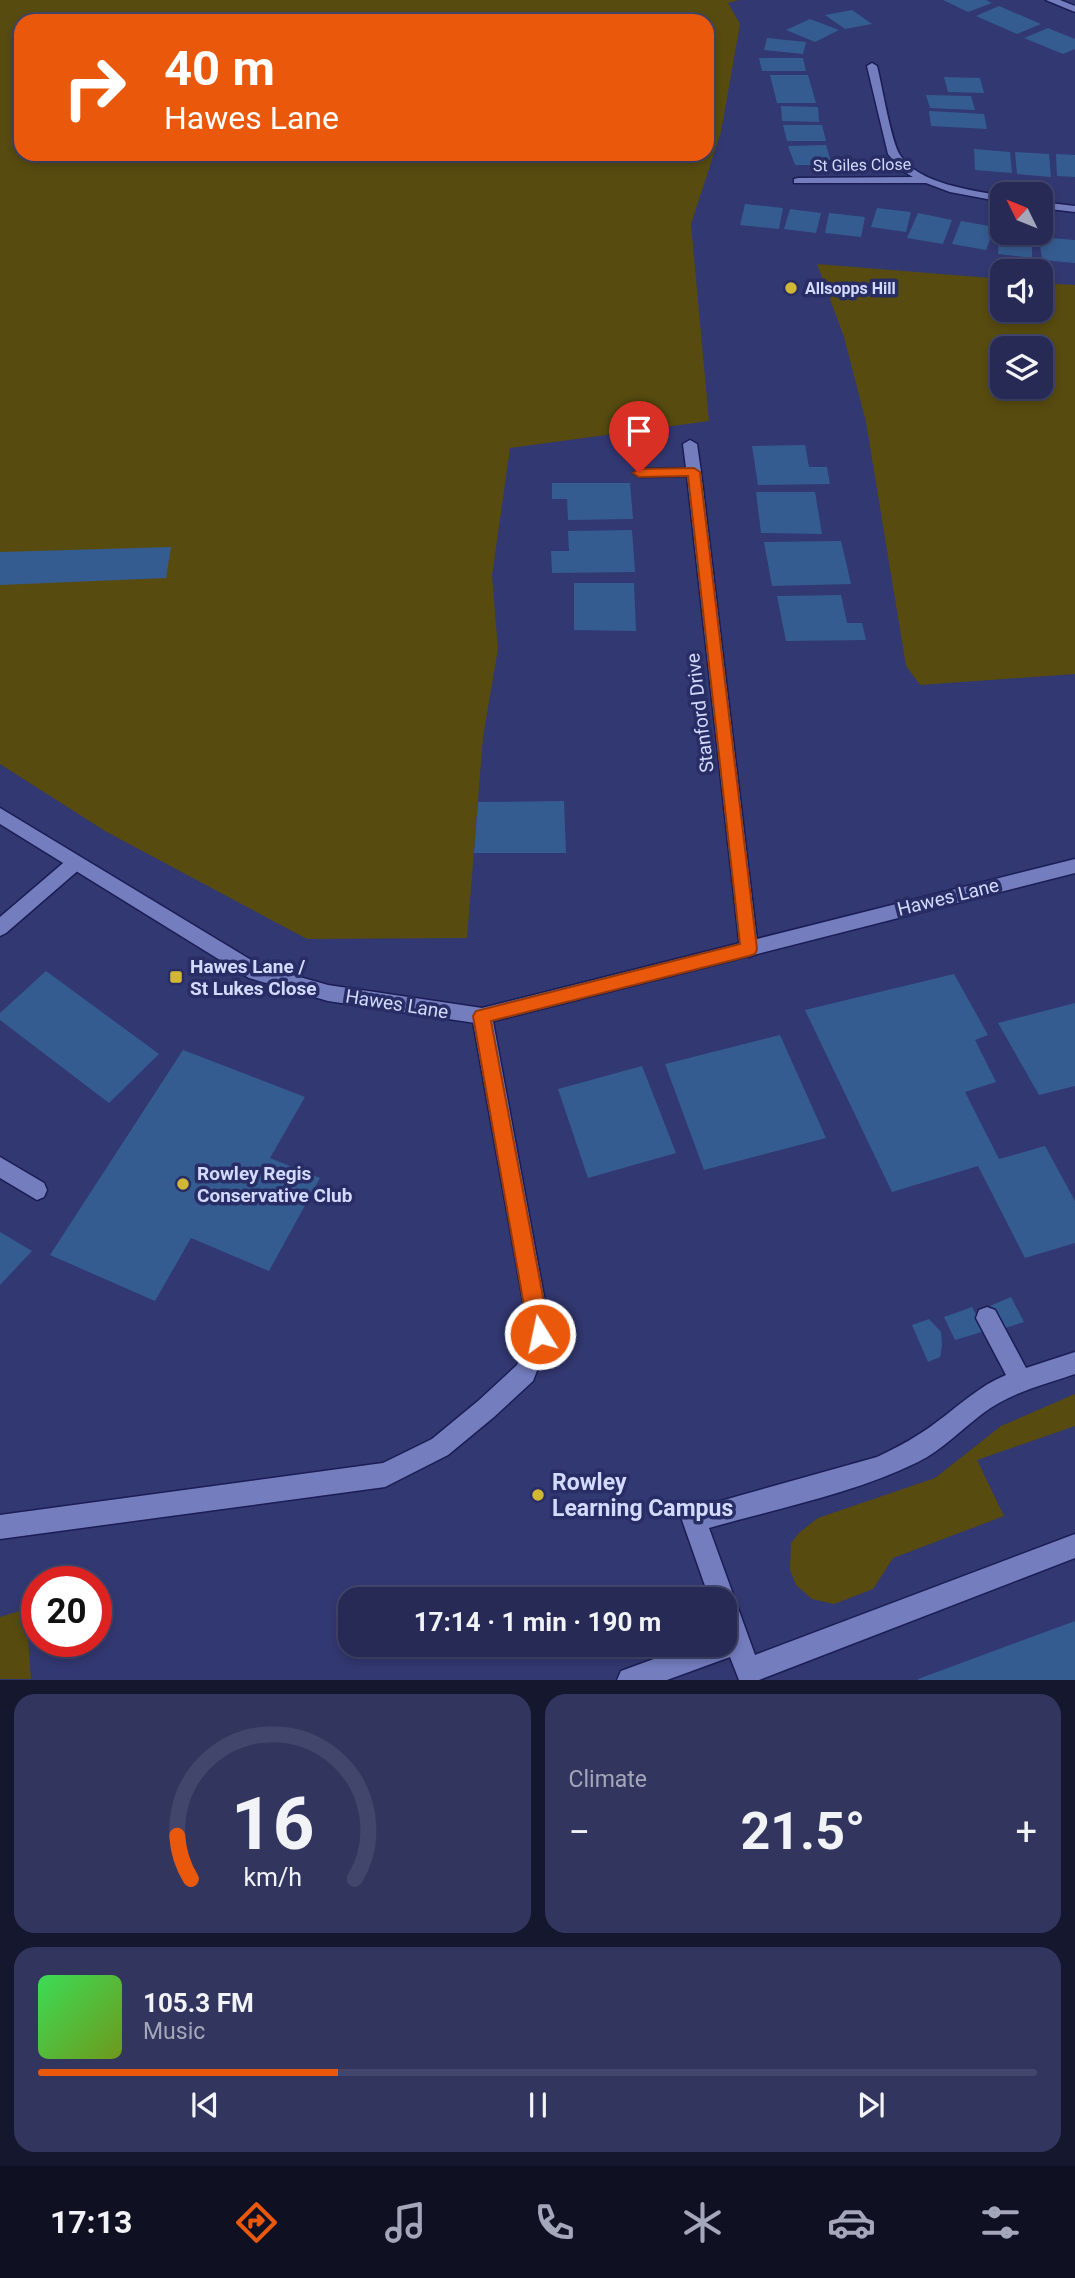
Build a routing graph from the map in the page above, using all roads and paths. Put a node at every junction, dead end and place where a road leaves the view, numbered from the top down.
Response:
1 (1051, 0) edge
2 (1075, 9) edge
3 (872, 66) dead end
4 (927, 180) junction
5 (798, 181) dead end
6 (990, 197) edge
7 (1054, 207) edge
8 (1075, 209) edge
9 (690, 444) dead end
10 (694, 472) junction
11 (639, 473) dead end
12 (0, 815) edge
13 (75, 863) junction
14 (1075, 866) edge
15 (0, 928) edge
16 (749, 949) junction
17 (482, 1016) junction
18 (0, 1167) edge
19 (37, 1190) dead end
20 (986, 1318) dead end
21 (1075, 1363) edge
22 (1021, 1381) junction
23 (0, 1527) edge
24 (1075, 1546) edge
25 (719, 1587) edge
26 (738, 1641) joint
27 (630, 1679) edge

1 - 2 street
3 - 4 street, St Giles Close
4 - 5 street, St Giles Close
4 - 6 street, St Giles Close
7 - 8 street
9 - 10 street, Stanford Drive
10 - 11 street
10 - 16 street, Stanford Drive
12 - 13 street, Hawes Lane
13 - 15 street
13 - 17 street, Hawes Lane
14 - 16 street, Hawes Lane
16 - 17 street, Hawes Lane
17 - 23 street
18 - 19 street
20 - 22 street
21 - 22 street
22 - 25 street
24 - 26 street
26 - 27 street

